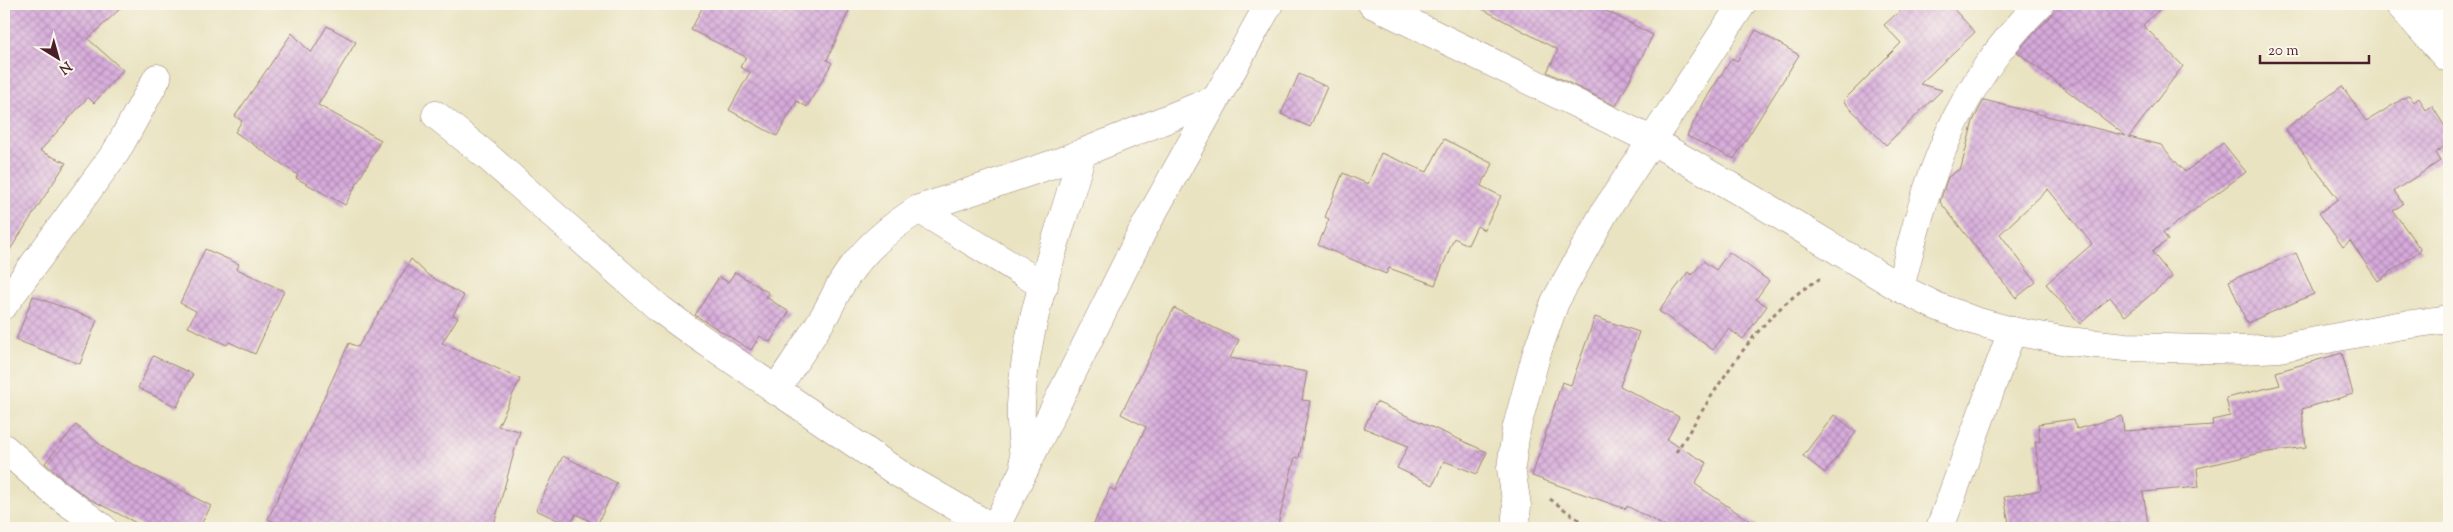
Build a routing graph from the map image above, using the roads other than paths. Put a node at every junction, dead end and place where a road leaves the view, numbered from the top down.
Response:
1 (1269, 4) edge
2 (1372, 4) edge
3 (1742, 4) edge
4 (2040, 4) edge
5 (2399, 4) edge
6 (2449, 8) edge
7 (2422, 30) junction
8 (2446, 56) dead end
9 (157, 78) dead end
10 (1214, 100) junction
11 (436, 114) dead end
12 (1651, 140) junction
13 (1082, 153) junction
14 (919, 209) junction
15 (1044, 286) junction
16 (1900, 288) junction
17 (4, 305) edge
18 (2449, 319) edge
19 (2012, 331) junction
20 (775, 390) junction
21 (4, 448) edge
22 (1026, 469) junction
23 (102, 528) edge
24 (994, 528) edge
25 (1516, 528) edge
26 (1940, 528) edge

1 - 10 street
2 - 12 street
3 - 12 street
4 - 16 street
5 - 7 street
6 - 7 street
7 - 8 street
9 - 17 street
10 - 13 street
10 - 22 street
11 - 20 street
12 - 16 street
12 - 25 street
13 - 14 street
13 - 15 street
14 - 15 street
14 - 20 street
15 - 22 street
16 - 19 street
18 - 19 street
19 - 26 street
20 - 24 street
21 - 23 street
22 - 24 street

